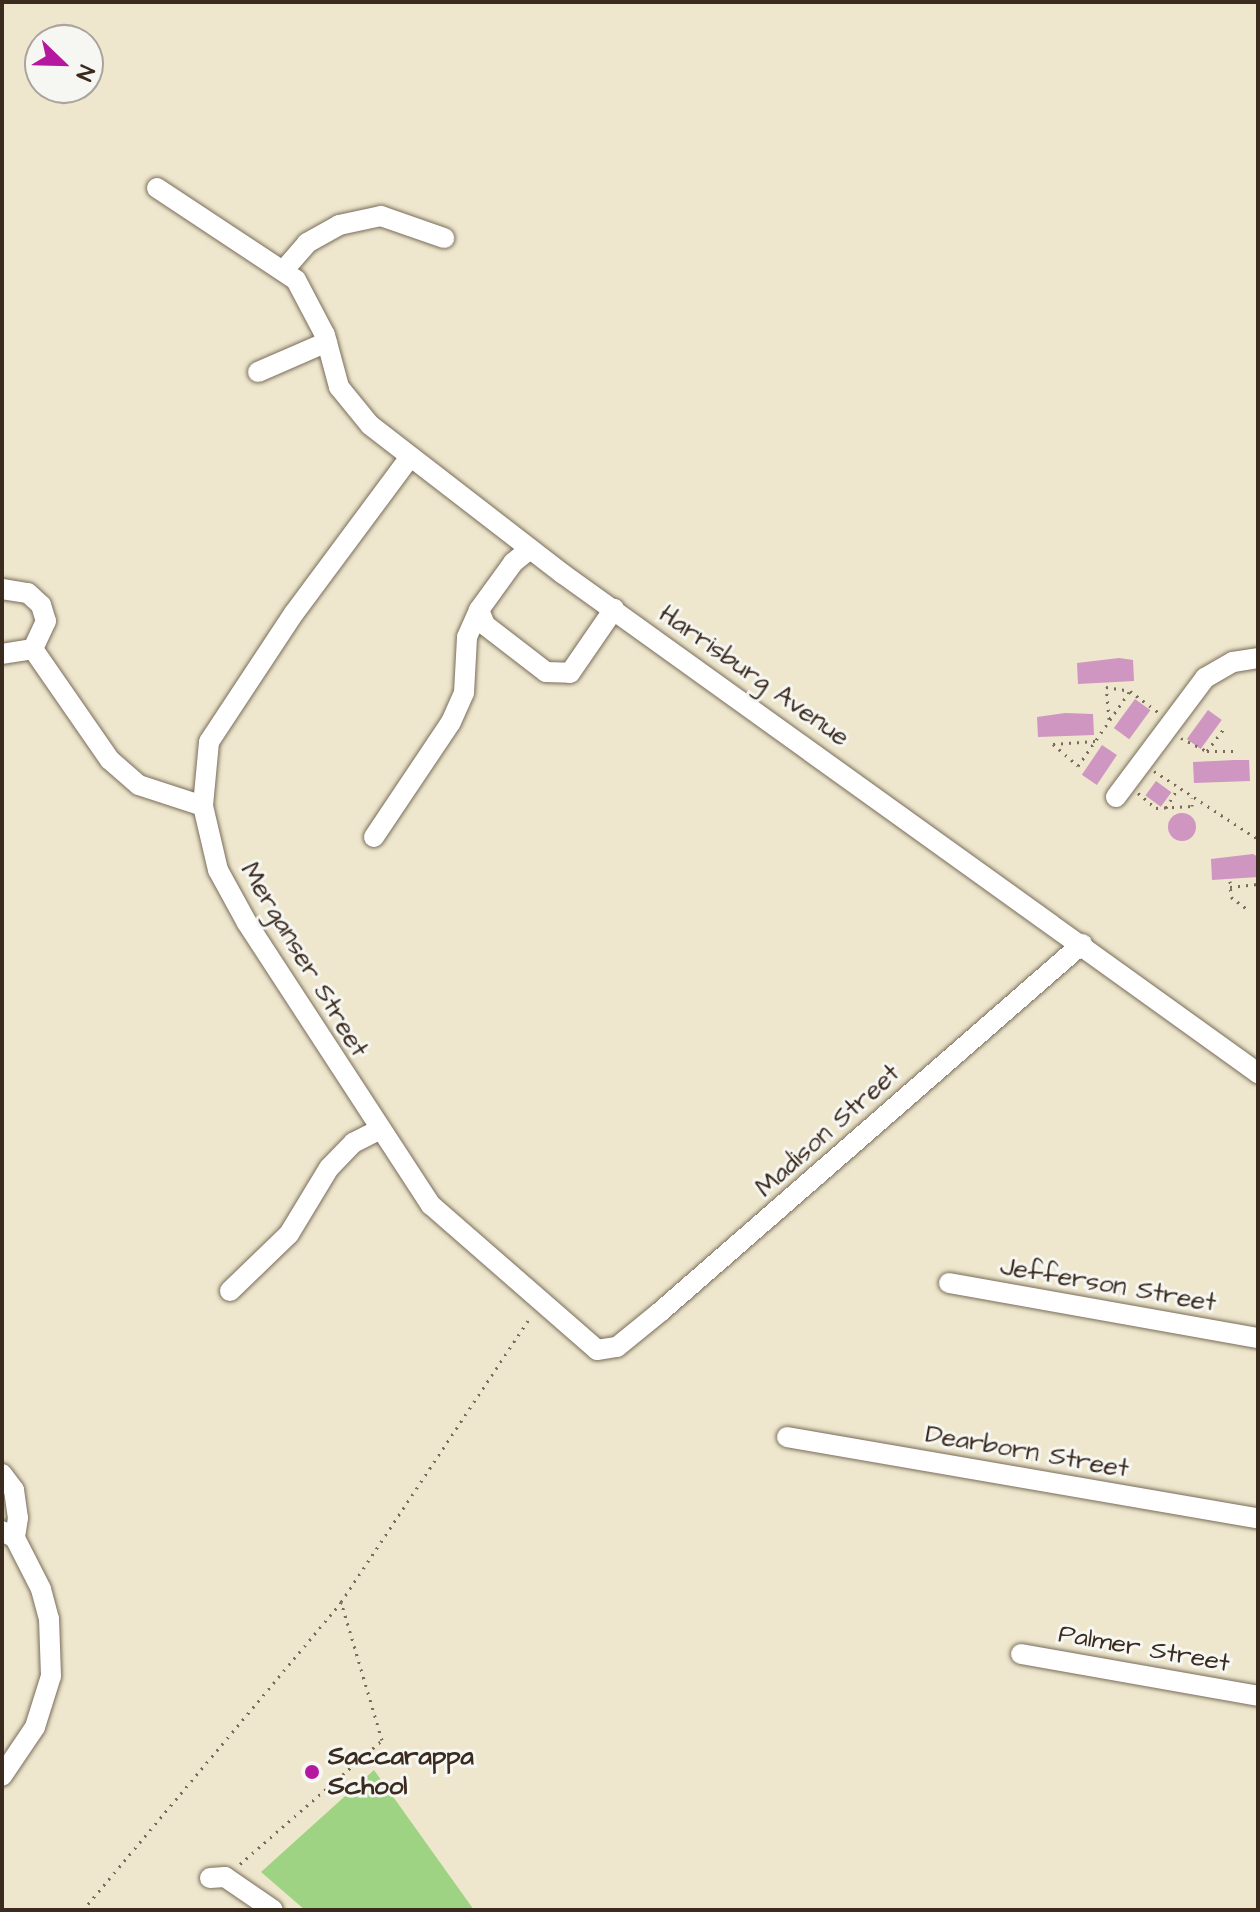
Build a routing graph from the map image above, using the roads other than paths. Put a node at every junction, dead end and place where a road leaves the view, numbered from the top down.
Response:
1 (157, 188) dead end
2 (444, 238) dead end
3 (283, 271) junction
4 (327, 342) junction
5 (258, 372) dead end
6 (410, 457) junction
7 (530, 549) junction
8 (2, 589) edge
9 (614, 609) junction
10 (479, 610) junction
11 (33, 649) junction
12 (2, 654) edge
13 (1258, 658) edge
14 (1121, 790) road end
15 (203, 806) junction
16 (374, 837) dead end
17 (1082, 944) junction
18 (1258, 1073) edge
19 (378, 1130) junction
20 (949, 1283) dead end
21 (230, 1291) dead end
22 (1258, 1338) edge
23 (605, 1352) joint
24 (787, 1437) dead end
25 (2, 1474) edge
26 (1258, 1518) edge
27 (8, 1534) edge
28 (1021, 1654) dead end
29 (1258, 1696) edge
30 (2, 1776) edge
31 (217, 1878) road end
32 (273, 1910) edge

1 - 3 street, Harrisburg Avenue
2 - 3 street
3 - 4 street, Harrisburg Avenue
4 - 5 street
4 - 6 street, Harrisburg Avenue
6 - 7 street, Harrisburg Avenue
6 - 15 street, Merganser Street
7 - 9 street, Harrisburg Avenue
7 - 10 street
8 - 11 street
9 - 10 street
9 - 17 street, Harrisburg Avenue
10 - 16 street
11 - 12 street
11 - 15 street
13 - 14 street
15 - 19 street, Merganser Street
17 - 18 street, Harrisburg Avenue
17 - 23 street, Madison Street
19 - 21 street
19 - 23 street, Merganser Street
20 - 22 street, Jefferson Street
24 - 26 street, Dearborn Street
25 - 27 street
27 - 30 street
28 - 29 street, Palmer Street
31 - 32 street

